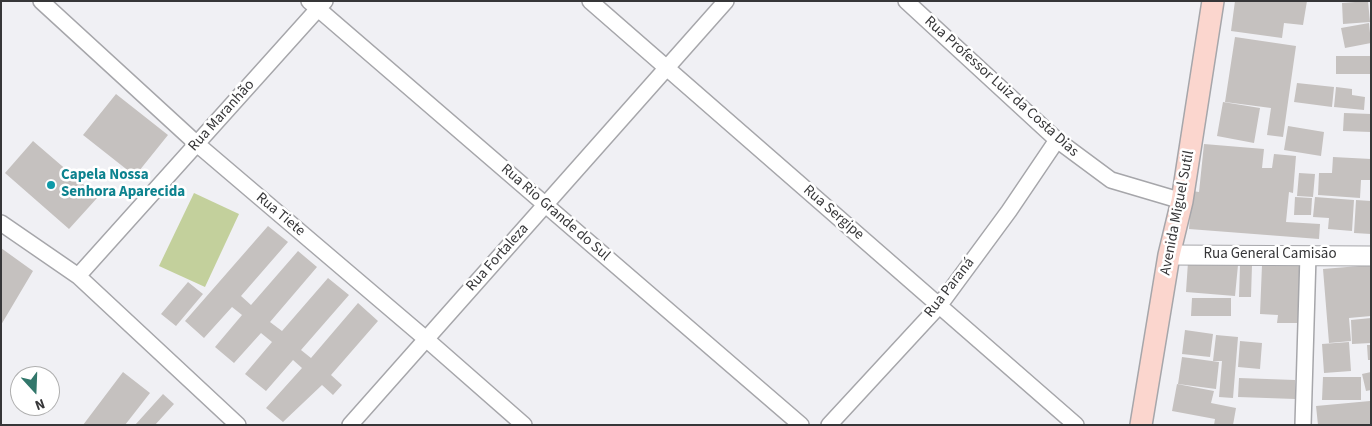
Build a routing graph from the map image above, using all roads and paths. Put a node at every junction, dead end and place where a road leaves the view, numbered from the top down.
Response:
1 (41, 1) edge
2 (590, 1) edge
3 (726, 1) edge
4 (906, 1) edge
5 (1213, 1) edge
6 (317, 4) edge
7 (667, 68) junction
8 (1057, 140) junction
9 (197, 144) junction
10 (1182, 201) junction
11 (545, 205) junction
12 (1, 223) edge
13 (1169, 255) junction
14 (1308, 255) junction
15 (1371, 256) edge
16 (78, 276) junction
17 (939, 306) junction
18 (426, 339) junction
19 (238, 425) edge
20 (350, 425) edge
21 (524, 425) edge
22 (801, 425) edge
23 (829, 425) edge
24 (1076, 425) edge
25 (1141, 425) edge
26 (1303, 425) edge

1 - 9 street, Rua Tiete
2 - 7 street, Rua Sergipe
3 - 7 street, Rua Fortaleza
4 - 8 street, Rua Professor Luiz da Costa Dias
5 - 10 main road, Avenida Miguel Sutil
6 - 9 street, Rua Maranhão
6 - 11 street, Rua Rio Grande do Sul
7 - 11 street, Rua Fortaleza
7 - 17 street, Rua Sergipe
8 - 10 street, Rua Professor Luiz da Costa Dias
8 - 17 street, Rua Paraná
9 - 16 street, Rua Maranhão
9 - 18 street, Rua Tiete
10 - 13 main road, Avenida Miguel Sutil
11 - 18 street, Rua Fortaleza
11 - 22 street, Rua Rio Grande do Sul
12 - 16 street
13 - 14 street, Rua General Camisão
13 - 25 main road, Avenida Miguel Sutil
14 - 15 street, Rua General Camisão
14 - 26 street
16 - 19 street
17 - 23 street, Rua Paraná
17 - 24 street, Rua Sergipe
18 - 20 street, Rua Fortaleza
18 - 21 street, Rua Tiete

